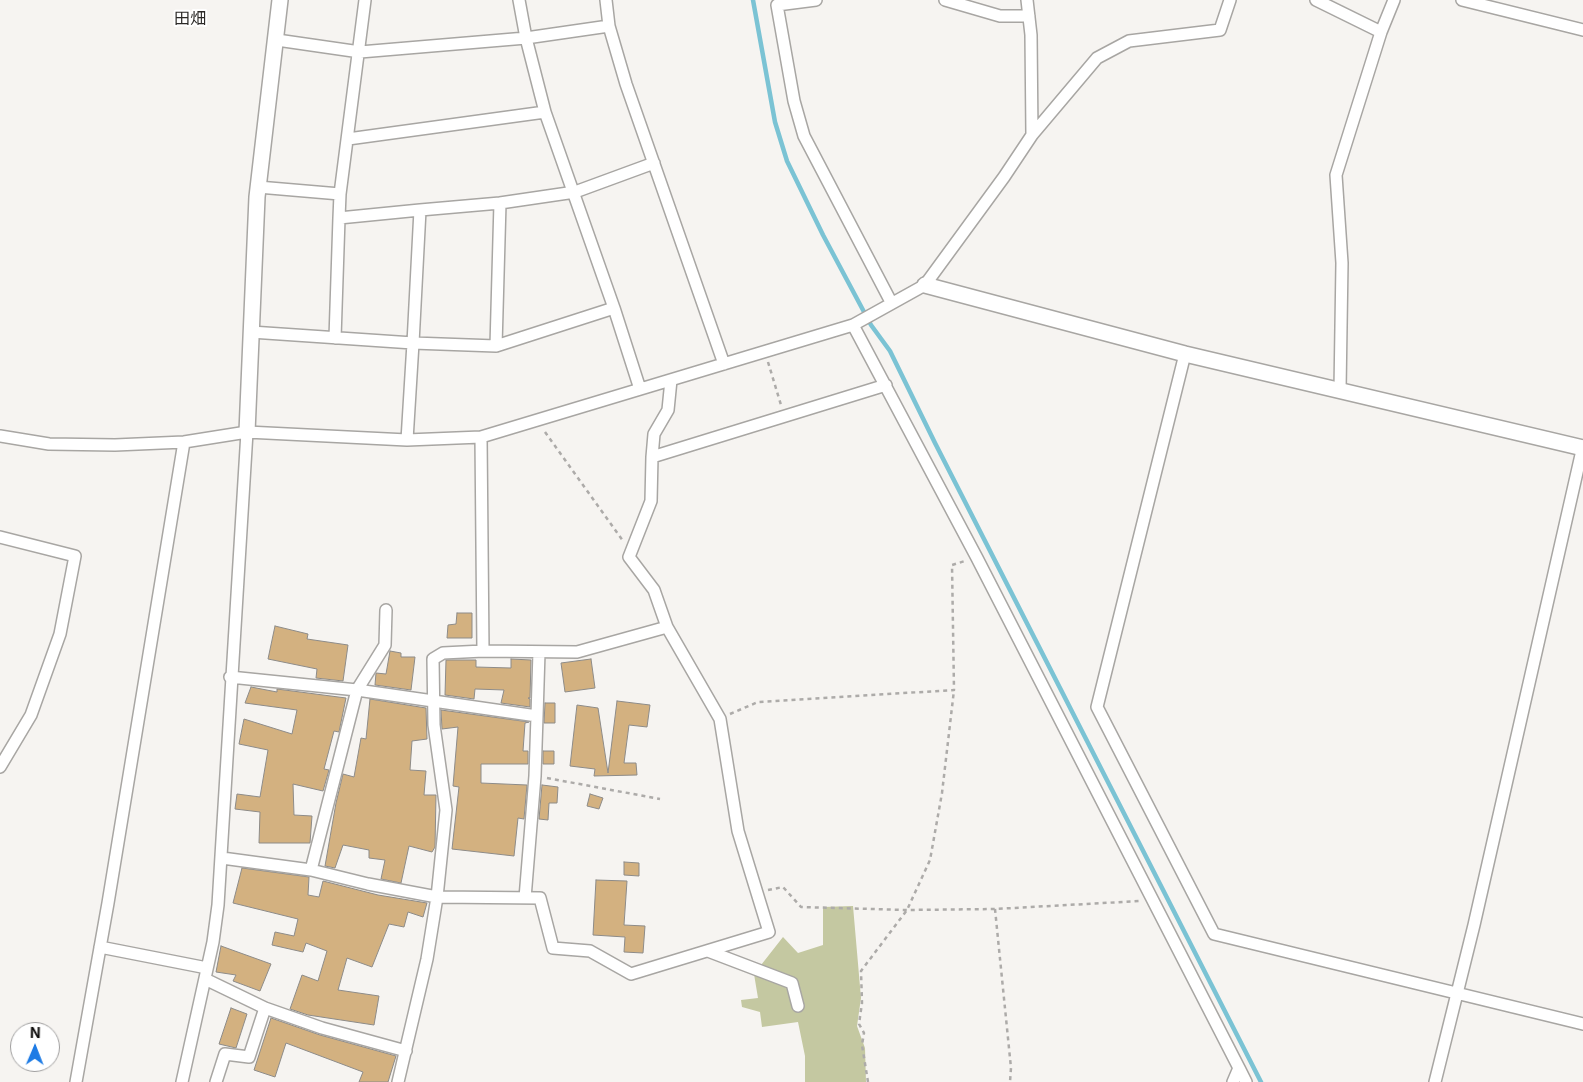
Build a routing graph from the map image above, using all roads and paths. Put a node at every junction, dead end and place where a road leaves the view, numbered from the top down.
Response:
1 (280, 0) edge
2 (365, 0) edge
3 (520, 0) edge
4 (606, 0) edge
5 (816, 0) edge
6 (945, 0) edge
7 (1027, 0) edge
8 (1230, 0) edge
9 (1316, 0) edge
10 (1394, 0) edge
11 (1462, 0) edge
12 (1028, 16) junction
13 (609, 26) junction
14 (1583, 30) edge
15 (1381, 32) junction
16 (526, 38) junction
17 (277, 40) junction
18 (360, 52) junction
19 (545, 112) junction
20 (1032, 135) junction
21 (348, 139) junction
22 (654, 163) junction
23 (258, 186) junction
24 (575, 192) junction
25 (340, 194) junction
26 (500, 203) junction
27 (420, 210) junction
28 (339, 218) junction
29 (925, 285) junction
30 (891, 302) junction
31 (614, 308) junction
32 (853, 326) junction
33 (251, 332) junction
34 (335, 338) junction
35 (412, 343) junction
36 (496, 346) junction
37 (765, 351) junction
38 (1185, 354) junction
39 (724, 364) junction
40 (670, 380) junction
41 (886, 386) junction
42 (640, 389) junction
43 (1340, 390) junction
44 (784, 416) junction
45 (536, 419) junction
46 (247, 432) junction
47 (0, 436) edge
48 (481, 437) junction
49 (407, 440) junction
50 (184, 442) junction
51 (1583, 447) edge
52 (652, 457) junction
53 (0, 537) edge
54 (631, 552) junction
55 (977, 558) junction
56 (386, 610) dead end
57 (667, 627) junction
58 (483, 651) junction
59 (539, 652) junction
60 (230, 677) junction
61 (357, 690) junction
62 (954, 690) junction
63 (433, 701) junction
64 (537, 716) junction
65 (720, 718) junction
66 (0, 768) edge
67 (535, 776) junction
68 (660, 799) dead end
69 (222, 858) junction
70 (311, 870) junction
71 (756, 892) junction
72 (438, 897) junction
73 (525, 898) junction
74 (1152, 900) junction
75 (995, 909) junction
76 (908, 910) junction
77 (100, 947) junction
78 (708, 951) junction
79 (206, 973) junction
80 (1456, 993) junction
81 (798, 1006) dead end
82 (265, 1008) junction
83 (1583, 1024) edge
84 (406, 1051) junction
85 (1239, 1068) junction
86 (184, 1081) edge
87 (76, 1082) edge
88 (216, 1082) edge
89 (398, 1082) edge
90 (868, 1082) edge
91 (1010, 1082) edge
92 (1233, 1082) edge
93 (1246, 1082) edge
94 (1434, 1082) edge

1 - 17 street
2 - 18 street
3 - 16 street
4 - 13 street
5 - 30 street
6 - 12 street
7 - 12 street
8 - 20 street
9 - 15 street
10 - 15 street
11 - 14 street
12 - 20 street
13 - 16 street
13 - 22 street
15 - 43 street
16 - 18 street
16 - 19 street
17 - 18 street
17 - 23 street
18 - 21 street
19 - 21 street
19 - 24 street
20 - 29 street
21 - 25 street
22 - 24 street
22 - 39 street
23 - 25 street
23 - 33 street
24 - 26 street
24 - 31 street
25 - 28 street
26 - 27 street
26 - 36 street
27 - 28 street
27 - 35 street
28 - 34 street
29 - 30 street
29 - 38 street
30 - 32 street
31 - 36 street
31 - 42 street
32 - 37 street
32 - 41 street
33 - 34 street
33 - 46 street
34 - 35 street
35 - 36 street
35 - 49 street
37 - 39 street
37 - 44 path
38 - 43 street
38 - 80 street
39 - 40 street
40 - 42 street
40 - 52 street
41 - 44 street
41 - 55 street
42 - 45 street
43 - 51 street
44 - 52 street
45 - 48 street
45 - 54 path
46 - 49 street
46 - 50 street
46 - 60 street
47 - 50 street
48 - 49 street
48 - 58 street
50 - 77 street
51 - 80 street
52 - 54 street
53 - 66 street
54 - 57 street
55 - 62 path
55 - 74 street
56 - 61 street
57 - 59 street
57 - 65 street
58 - 59 street
58 - 63 street
59 - 64 street
60 - 61 street
60 - 69 street
61 - 63 street
61 - 70 street
62 - 65 path
62 - 76 path
63 - 64 street
63 - 72 street
64 - 67 street
65 - 71 street
67 - 68 path
67 - 73 street
69 - 70 street
69 - 79 street
70 - 72 street
71 - 76 path
71 - 78 street
72 - 73 street
72 - 84 street
73 - 78 street
74 - 75 path
74 - 85 street
75 - 76 path
75 - 91 path
76 - 90 path
77 - 79 street
77 - 87 street
78 - 81 street
79 - 82 street
79 - 86 street
80 - 83 street
80 - 94 street
82 - 84 street
82 - 88 street
84 - 89 street
85 - 92 street
85 - 93 street

